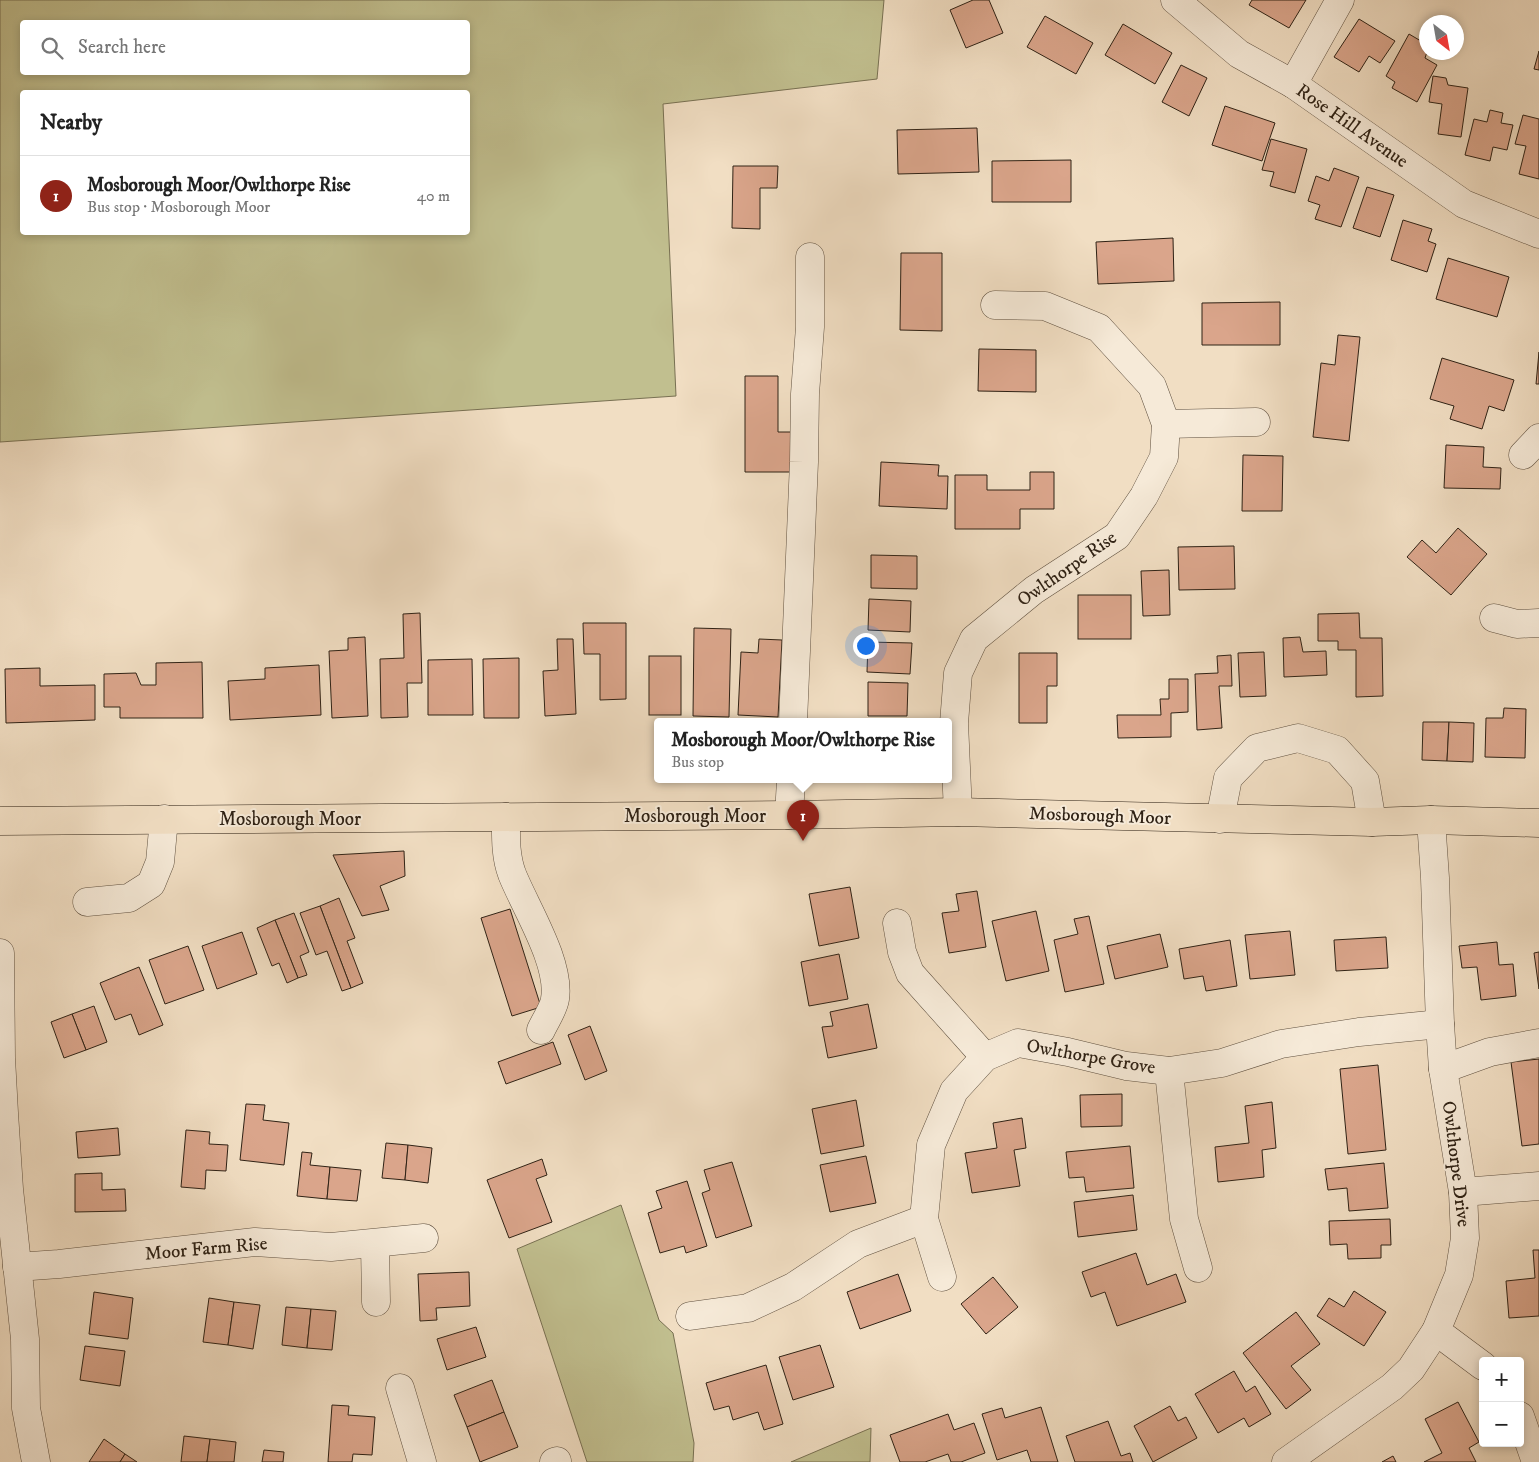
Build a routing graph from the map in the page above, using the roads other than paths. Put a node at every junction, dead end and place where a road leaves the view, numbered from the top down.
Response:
1 (1174, 0) edge
2 (1340, 0) edge
3 (1293, 84) junction
4 (1539, 234) edge
5 (810, 257) dead end
6 (995, 305) dead end
7 (1256, 422) dead end
8 (1166, 424) junction
9 (1494, 618) dead end
10 (1539, 624) edge
11 (793, 718) edge
12 (791, 783) edge
13 (958, 812) junction
14 (789, 815) junction
15 (506, 817) junction
16 (164, 819) junction
17 (1220, 819) junction
18 (1431, 820) junction
19 (0, 821) edge
20 (1372, 822) junction
21 (1539, 823) edge
22 (87, 902) dead end
23 (897, 923) dead end
24 (0, 953) edge
25 (1440, 1024) junction
26 (541, 1030) dead end
27 (1539, 1042) edge
28 (984, 1057) junction
29 (0, 1058) edge
30 (1443, 1069) junction
31 (1169, 1071) junction
32 (1539, 1186) edge
33 (1463, 1192) junction
34 (924, 1219) junction
35 (424, 1238) dead end
36 (375, 1244) junction
37 (17, 1266) junction
38 (1198, 1268) dead end
39 (942, 1277) dead end
40 (376, 1302) dead end
41 (690, 1316) dead end
42 (1436, 1331) junction
43 (1479, 1363) edge
44 (400, 1388) dead end
45 (1524, 1428) edge
46 (1290, 1461) edge
47 (36, 1462) edge
48 (422, 1462) edge
49 (1536, 1462) edge

1 - 3 street, Rose Hill Avenue
2 - 3 street
3 - 4 street, Rose Hill Avenue
5 - 11 street
6 - 8 street, Owlthorpe Rise
7 - 8 street
8 - 13 street, Owlthorpe Rise
9 - 10 street
12 - 14 street
13 - 14 main road, Mosborough Moor
13 - 17 main road, Mosborough Moor
14 - 15 main road, Mosborough Moor
15 - 16 main road, Mosborough Moor
15 - 26 street
16 - 19 main road, Mosborough Moor
16 - 22 street
17 - 20 main road, Mosborough Moor
17 - 20 street
18 - 20 main road, Mosborough Moor
18 - 21 main road, Mosborough Moor
18 - 25 street, Owlthorpe Drive
23 - 28 street
24 - 29 street
25 - 30 street, Owlthorpe Drive
25 - 31 street, Owlthorpe Grove
27 - 30 street
28 - 31 street, Owlthorpe Grove
28 - 34 street, Owlthorpe Grove
29 - 37 street
30 - 33 street, Owlthorpe Drive
31 - 38 street, Owlthorpe Grove
32 - 33 street
33 - 42 street, Owlthorpe Drive
34 - 39 street, Owlthorpe Grove
34 - 41 street
35 - 36 street, Moor Farm Rise
36 - 37 street, Moor Farm Rise
36 - 40 street
37 - 47 street
42 - 43 street
42 - 46 street, Owlthorpe Drive
44 - 48 street
45 - 49 street

